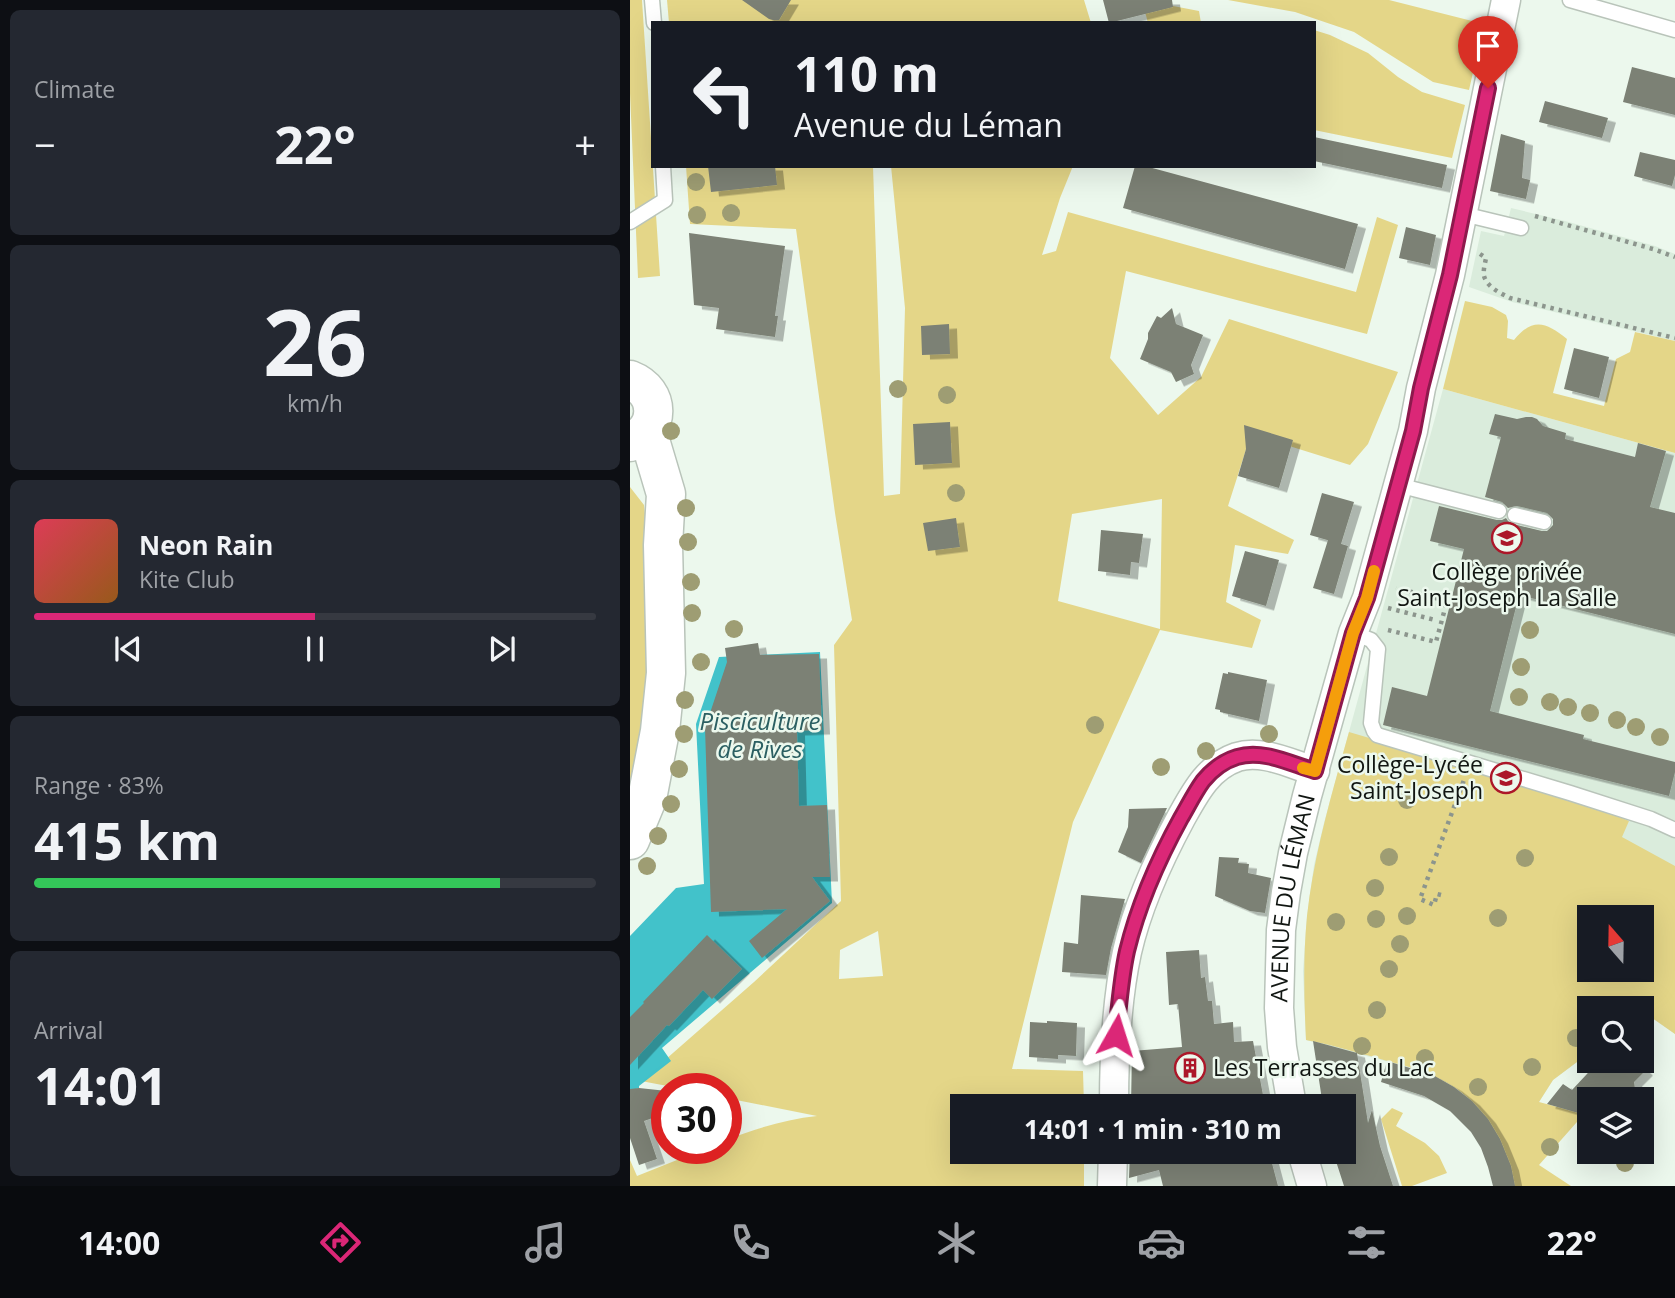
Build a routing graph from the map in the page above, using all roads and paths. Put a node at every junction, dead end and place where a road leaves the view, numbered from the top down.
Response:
1 (652, 0) edge
2 (1506, 0) edge
3 (1570, 0) edge
4 (654, 21) edge
5 (1675, 30) edge
6 (663, 168) edge
7 (1463, 214) junction
8 (1522, 221) joint
9 (630, 222) edge
10 (1456, 248) junction
11 (1675, 257) edge
12 (1675, 338) edge
13 (630, 380) edge
14 (636, 445) edge
15 (1398, 485) junction
16 (1499, 511) dead end
17 (1515, 515) dead end
18 (1544, 523) dead end
19 (1404, 590) dead end
20 (1365, 602) junction
21 (1435, 620) dead end
22 (1393, 631) dead end
23 (1353, 633) junction
24 (1470, 762) junction
25 (1315, 771) junction
26 (1675, 830) edge
27 (630, 840) edge
28 (1441, 895) dead end
29 (1114, 1094) edge
30 (1290, 1094) edge
31 (1113, 1164) edge
32 (1306, 1164) edge
33 (1112, 1186) edge
34 (1312, 1186) edge

1 - 4 lane
2 - 7 street, AVENUE DU LÉMAN
3 - 5 lane
6 - 9 lane
7 - 8 lane
7 - 10 street, AVENUE DU LÉMAN
8 - 11 path
10 - 12 path
10 - 15 street, AVENUE DU LÉMAN
13 - 14 street
14 - 27 street
15 - 16 lane
15 - 20 street, AVENUE DU LÉMAN
17 - 18 lane
19 - 22 path
20 - 21 path
20 - 23 street, AVENUE DU LÉMAN
23 - 24 lane
23 - 25 street, AVENUE DU LÉMAN
24 - 26 lane
24 - 28 path
25 - 29 street
25 - 30 street, AVENUE DU LÉMAN
31 - 33 street
32 - 34 street

